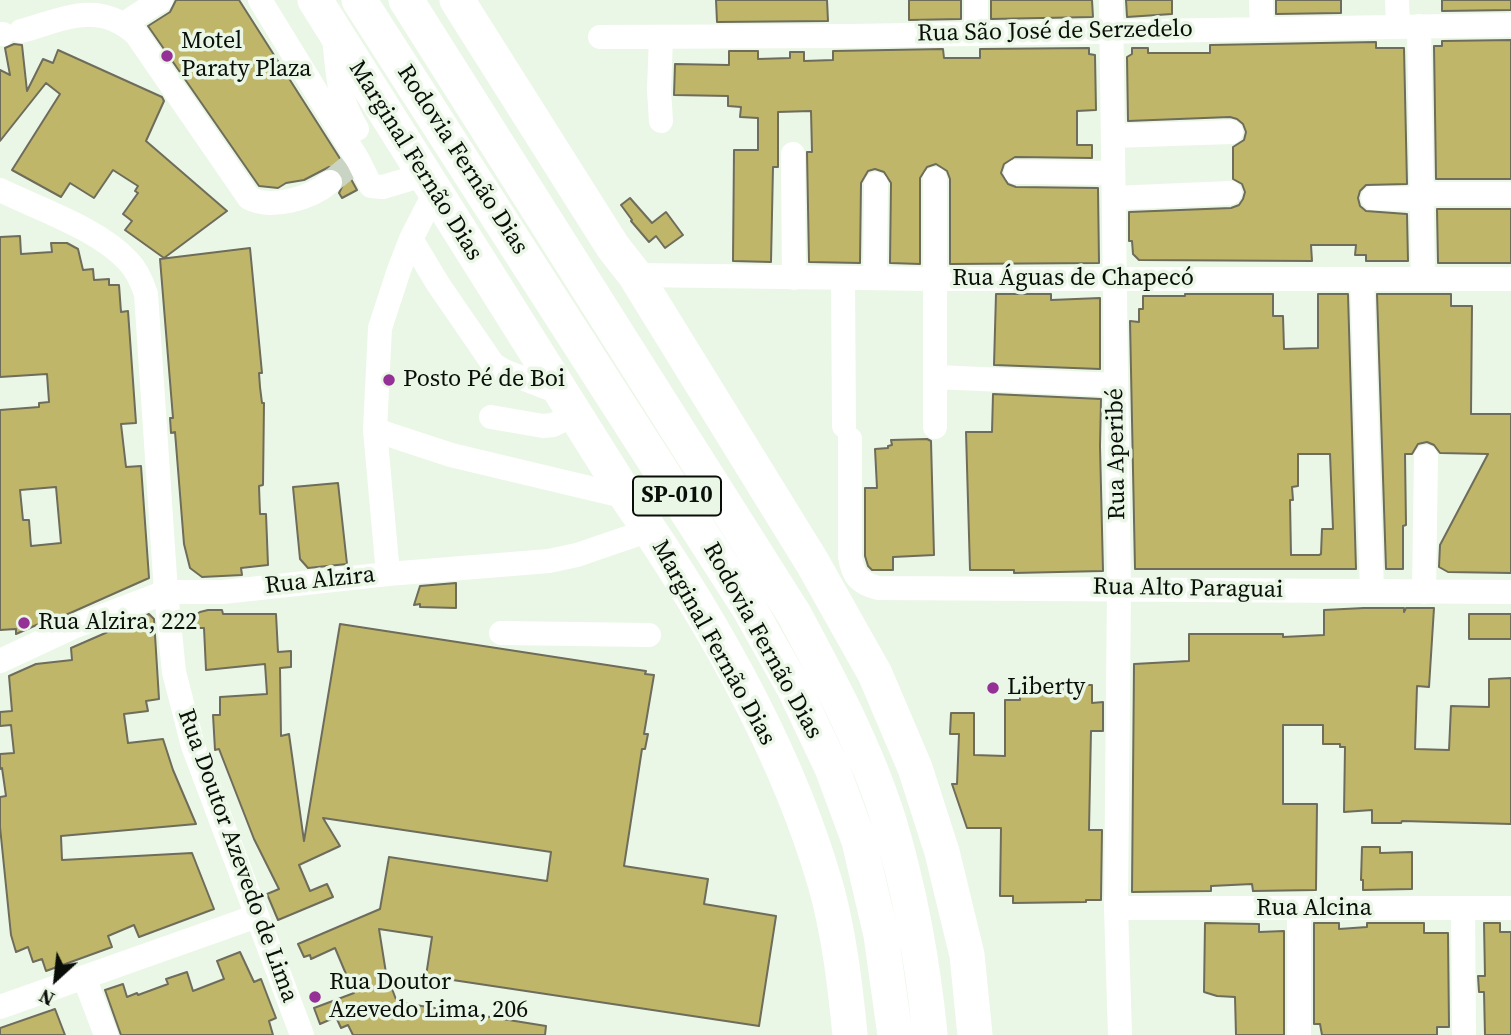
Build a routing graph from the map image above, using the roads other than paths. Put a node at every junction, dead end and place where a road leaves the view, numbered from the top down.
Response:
1 (161, 0) edge
2 (260, 0) edge
3 (315, 0) edge
4 (359, 0) edge
5 (406, 0) edge
6 (457, 0) edge
7 (976, 0) edge
8 (1111, 0) edge
9 (1261, 0) edge
10 (1397, 0) edge
11 (125, 23) junction
12 (1511, 25) edge
13 (1408, 26) junction
14 (333, 29) junction
15 (1262, 29) junction
16 (1112, 32) junction
17 (8, 33) edge
18 (976, 33) junction
19 (600, 37) dead end
20 (661, 37) junction
21 (662, 121) dead end
22 (1230, 132) dead end
23 (1113, 136) junction
24 (793, 154) dead end
25 (357, 160) junction
26 (1016, 172) dead end
27 (1113, 173) junction
28 (935, 179) dead end
29 (330, 181) tunnel mouth
30 (429, 184) junction
31 (876, 184) dead end
32 (0, 190) edge
33 (1230, 193) dead end
34 (1511, 194) edge
35 (1422, 197) junction
36 (1114, 198) junction
37 (1373, 198) dead end
38 (411, 239) junction
39 (635, 275) junction
40 (794, 278) junction
41 (843, 278) junction
42 (875, 278) junction
43 (934, 279) junction
44 (1423, 279) junction
45 (1511, 279) edge
46 (1115, 280) junction
47 (1362, 280) junction
48 (936, 377) junction
49 (1116, 385) junction
50 (568, 404) junction
51 (491, 418) dead end
52 (934, 427) dead end
53 (375, 430) junction
54 (1426, 457) dead end
55 (627, 498) junction
56 (650, 530) junction
57 (388, 574) junction
58 (1119, 588) junction
59 (1372, 591) junction
60 (166, 592) junction
61 (1424, 592) junction
62 (1511, 592) edge
63 (501, 634) dead end
64 (649, 635) dead end
65 (0, 661) edge
66 (1116, 908) junction
67 (1511, 908) edge
68 (1299, 909) junction
69 (1463, 909) junction
70 (257, 916) junction
71 (84, 977) junction
72 (0, 1007) edge
73 (106, 1035) edge
74 (302, 1035) edge
75 (850, 1035) edge
76 (895, 1035) edge
77 (930, 1035) edge
78 (975, 1035) edge
79 (1120, 1035) edge
80 (1299, 1035) edge
81 (1464, 1035) edge

1 - 11 street
2 - 25 street
3 - 14 highway, Marginal Fernão Dias / SP-010
4 - 76 highway, Rodovia Fernão Dias / SP-010
5 - 77 highway, Rodovia Fernão Dias / SP-010
6 - 39 highway, SP-010
7 - 18 street
8 - 16 street, Rua Aperibé
9 - 15 street
10 - 13 street
11 - 17 street
11 - 29 street
12 - 13 street, Rua São José de Serzedelo
13 - 15 street, Rua São José de Serzedelo
13 - 35 street
14 - 25 street
14 - 30 highway, Marginal Fernão Dias / SP-010
15 - 16 street, Rua São José de Serzedelo
16 - 18 street, Rua São José de Serzedelo
16 - 23 street, Rua Aperibé
18 - 20 street, Rua São José de Serzedelo
19 - 20 street, Rua São José de Serzedelo
20 - 21 street
22 - 23 street
23 - 27 street, Rua Aperibé
24 - 40 street
25 - 30 street
26 - 27 street
27 - 36 street, Rua Aperibé
28 - 43 street
30 - 38 street
30 - 50 highway, Marginal Fernão Dias / SP-010
31 - 42 street
32 - 60 street, Rua Doutor Azevedo de Lima
33 - 36 street
34 - 35 street
35 - 37 street
35 - 44 street
36 - 46 street, Rua Aperibé
38 - 50 street
38 - 53 street
39 - 40 street, Rua Águas de Chapecó
39 - 78 highway, SP-010
40 - 41 street, Rua Águas de Chapecó
41 - 42 street, Rua Águas de Chapecó
41 - 58 street, Rua Alto Paraguai
42 - 43 street, Rua Águas de Chapecó
43 - 46 street, Rua Águas de Chapecó
43 - 48 street
44 - 45 street, Rua Águas de Chapecó
44 - 47 street, Rua Águas de Chapecó
46 - 47 street, Rua Águas de Chapecó
46 - 49 street, Rua Aperibé
47 - 59 street
48 - 49 street
48 - 52 street
49 - 58 street, Rua Aperibé
50 - 51 street
50 - 55 highway, Marginal Fernão Dias / SP-010
53 - 55 street
53 - 57 street
54 - 61 street
55 - 56 highway, Marginal Fernão Dias / SP-010
56 - 57 street, Rua Alzira
56 - 75 highway, Marginal Fernão Dias / SP-010
57 - 60 street, Rua Alzira
58 - 59 street, Rua Alto Paraguai
58 - 66 street, Rua Aperibé
59 - 61 street, Rua Alto Paraguai
60 - 65 street, Rua Alzira
60 - 70 street, Rua Doutor Azevedo de Lima
61 - 62 street, Rua Alto Paraguai
63 - 64 street
66 - 68 street, Rua Alcina
66 - 79 street, Rua Aperibé
67 - 69 street, Rua Alcina
68 - 69 street, Rua Alcina
68 - 80 street
69 - 81 street
70 - 71 street
70 - 74 street, Rua Doutor Azevedo de Lima
71 - 72 street
71 - 73 street

